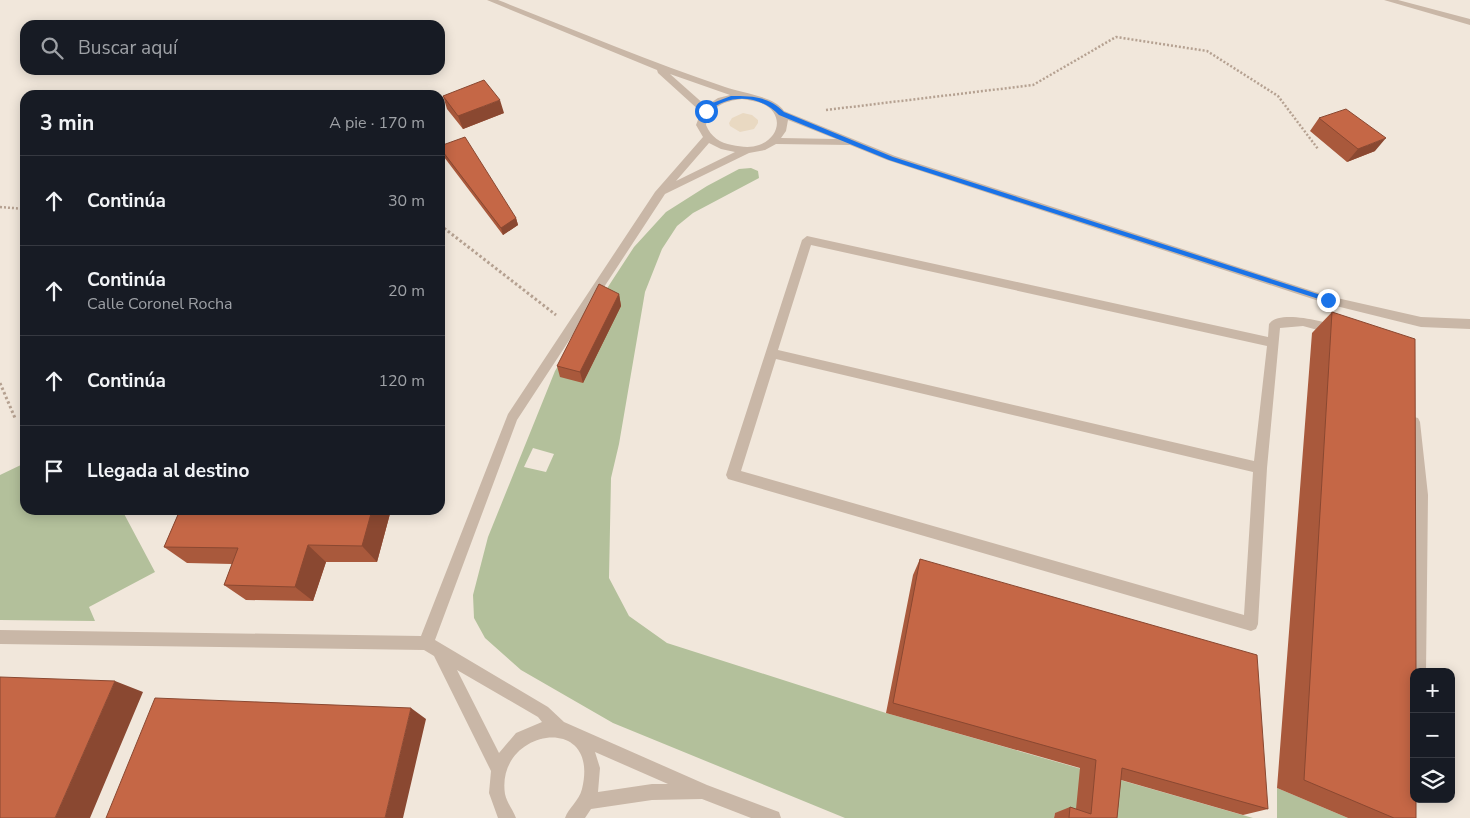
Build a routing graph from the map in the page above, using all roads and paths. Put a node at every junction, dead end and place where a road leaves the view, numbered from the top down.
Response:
1 (491, 0) edge
2 (1388, 0) edge
3 (1470, 22) edge
4 (655, 66) junction
5 (742, 96) junction
6 (826, 110) dead end
7 (706, 111) junction
8 (782, 114) junction
9 (708, 138) junction
10 (774, 141) junction
11 (854, 143) junction
12 (1318, 149) dead end
13 (745, 151) junction
14 (659, 195) junction
15 (0, 207) edge
16 (20, 209) edge
17 (445, 229) edge
18 (1470, 324) edge
19 (571, 328) junction
20 (1350, 335) edge
21 (1273, 343) junction
22 (771, 353) junction
23 (0, 383) edge
24 (1412, 409) edge
25 (15, 418) dead end
26 (1260, 468) junction
27 (0, 637) edge
28 (432, 646) junction
29 (1418, 668) edge
30 (565, 731) junction
31 (499, 770) junction
32 (705, 792) junction
33 (586, 802) junction
34 (508, 818) edge
35 (573, 818) edge
36 (773, 818) edge

1 - 4 street
2 - 3 street
4 - 5 street
4 - 7 street
5 - 7 street
5 - 8 street
6 - 12 path
7 - 9 street
8 - 10 street
8 - 11 street
9 - 13 street
9 - 14 street
10 - 11 street
10 - 13 street
11 - 18 street
13 - 14 street
14 - 19 street
15 - 16 path
17 - 19 path
19 - 28 street
20 - 21 street
21 - 22 street
21 - 26 street
22 - 26 street
22 - 26 street
23 - 25 path
24 - 29 street
27 - 28 street
28 - 30 street
28 - 31 street
30 - 31 street
30 - 32 street
30 - 33 street
31 - 34 street
32 - 33 street
32 - 36 street
33 - 35 street

